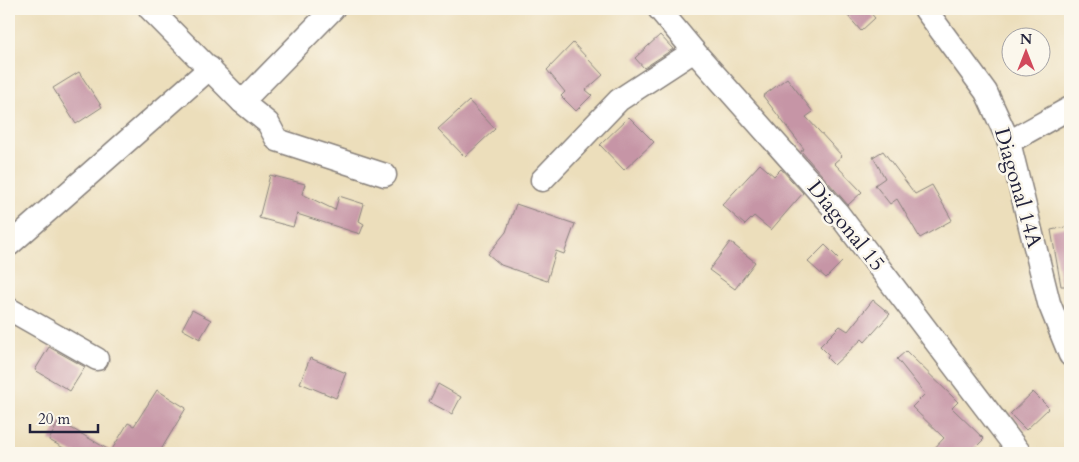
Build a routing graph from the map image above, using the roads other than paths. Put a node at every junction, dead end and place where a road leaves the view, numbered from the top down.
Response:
1 (150, 9) edge
2 (333, 9) edge
3 (659, 9) edge
4 (926, 9) edge
5 (694, 52) junction
6 (210, 68) junction
7 (242, 102) junction
8 (1070, 108) edge
9 (1009, 142) junction
10 (385, 175) dead end
11 (542, 180) dead end
12 (9, 245) edge
13 (9, 309) edge
14 (1070, 355) edge
15 (97, 359) dead end
16 (1020, 453) edge

1 - 6 street
2 - 7 street
3 - 5 street, Diagonal 15
4 - 9 street, Diagonal 14A
5 - 11 street
5 - 16 street, Diagonal 15
6 - 7 street
6 - 12 street
7 - 10 street
8 - 9 street
9 - 14 street, Diagonal 14A
13 - 15 street

